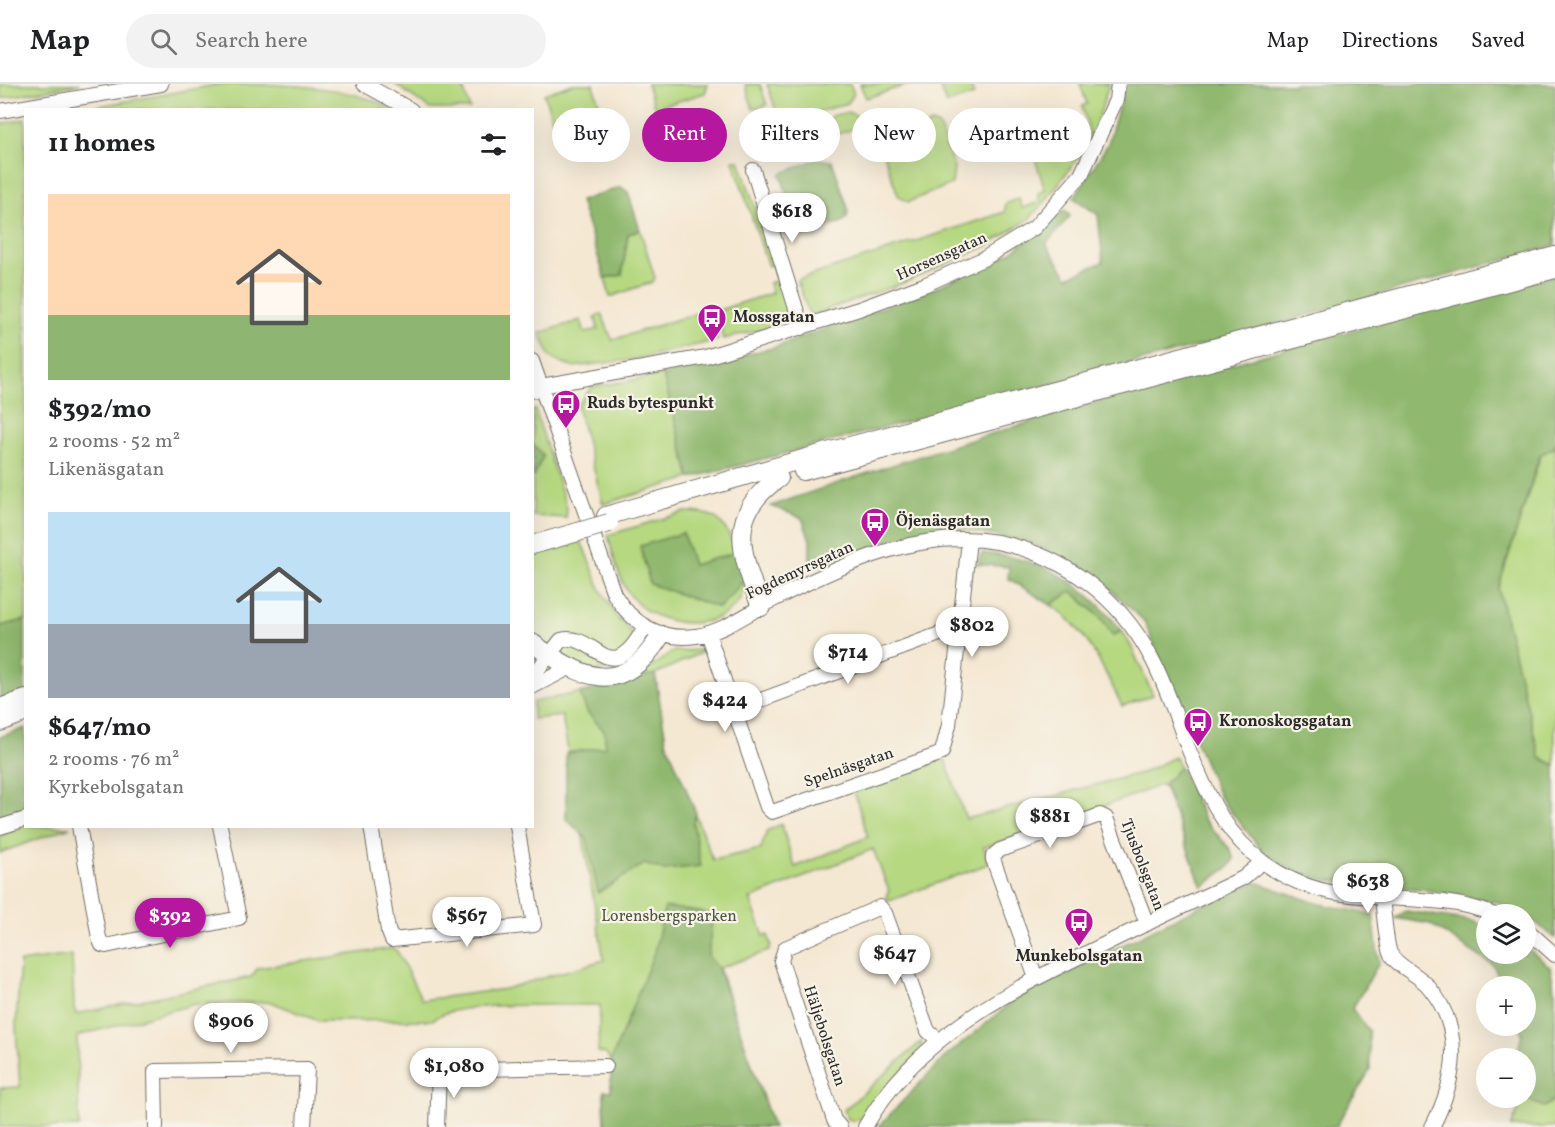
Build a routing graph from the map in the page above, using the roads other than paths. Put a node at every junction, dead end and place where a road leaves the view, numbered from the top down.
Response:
1 (161, 84) edge
2 (364, 84) edge
3 (1118, 84) edge
4 (407, 108) edge
5 (0, 111) edge
6 (753, 170) dead end
7 (1555, 256) edge
8 (1555, 269) edge
9 (802, 328) junction
10 (534, 372) edge
11 (537, 388) edge
12 (779, 477) junction
13 (608, 520) junction
14 (577, 528) junction
15 (534, 537) edge
16 (969, 540) junction
17 (534, 544) edge
18 (761, 607) junction
19 (653, 631) junction
20 (708, 633) junction
21 (959, 635) junction
22 (540, 649) edge
23 (569, 668) junction
24 (534, 670) edge
25 (534, 686) edge
26 (24, 700) edge
27 (0, 708) edge
28 (734, 710) junction
29 (24, 713) edge
30 (0, 722) edge
31 (24, 820) edge
32 (0, 827) edge
33 (79, 828) edge
34 (220, 828) edge
35 (371, 828) edge
36 (516, 828) edge
37 (1262, 861) junction
38 (1382, 899) junction
39 (1476, 907) edge
40 (1147, 924) junction
41 (1536, 938) edge
42 (1555, 955) edge
43 (1036, 978) junction
44 (939, 1041) junction
45 (606, 1066) dead end
46 (156, 1127) edge
47 (304, 1127) edge
48 (437, 1127) edge
49 (840, 1127) edge
50 (865, 1127) edge
51 (1432, 1127) edge

1 - 5 street
2 - 4 street
3 - 9 street, Horsensgatan
6 - 9 street
7 - 13 main road
8 - 12 main road
9 - 11 street, Horsensgatan
10 - 11 street
11 - 19 street
12 - 13 main road
12 - 18 main road
13 - 14 main road
14 - 15 main road
14 - 17 main road
16 - 18 street, Fogdemyrsgatan
16 - 21 street
16 - 37 street, Fogdemyrsgatan
18 - 20 street, Fogdemyrsgatan
19 - 20 street, Fogdemyrsgatan
19 - 22 street
19 - 23 main road
20 - 28 street
21 - 28 street
21 - 28 street, Spelnäsgatan
22 - 23 main road
22 - 24 street
23 - 25 street
26 - 27 main road
29 - 30 main road
31 - 32 street
33 - 34 street
35 - 36 street
37 - 38 street, Fogdemyrsgatan
37 - 40 street
38 - 39 street, Fogdemyrsgatan
38 - 51 street
40 - 43 street
40 - 43 street, Tjusbolsgatan
41 - 42 street
43 - 44 street
44 - 49 street, Häljebolsgatan
44 - 50 street
45 - 48 street
46 - 47 street

